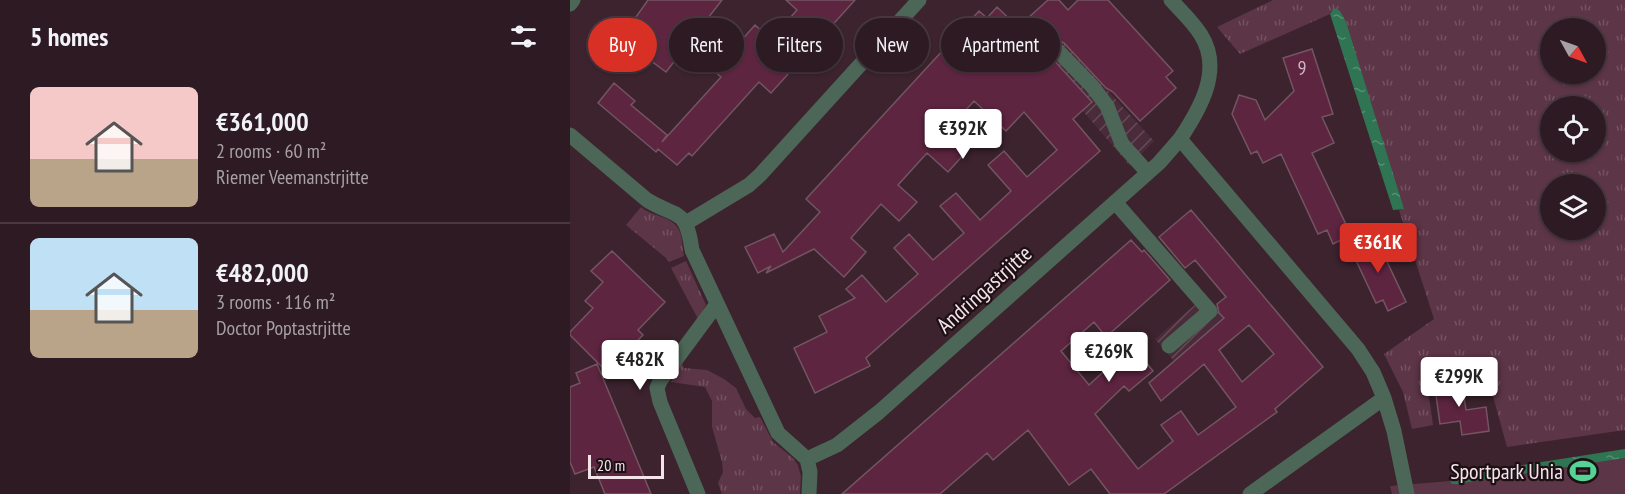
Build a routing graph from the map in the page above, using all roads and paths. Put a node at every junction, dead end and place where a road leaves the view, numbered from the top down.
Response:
1 (573, 0) edge
2 (919, 0) edge
3 (1171, 0) edge
4 (570, 4) edge
5 (1060, 53) edge
6 (570, 135) edge
7 (1180, 139) junction
8 (1148, 173) junction
9 (1115, 202) junction
10 (686, 223) junction
11 (717, 304) junction
12 (1169, 346) dead end
13 (1384, 398) junction
14 (807, 459) junction
15 (698, 494) edge
16 (809, 494) edge
17 (1250, 494) edge
18 (1407, 494) edge

1 - 4 street
2 - 10 street
3 - 7 street, Andringastrjitte
5 - 8 street
6 - 10 street
7 - 8 street, Andringastrjitte
7 - 13 street
8 - 9 street, Andringastrjitte
9 - 12 street
9 - 14 street, Andringastrjitte
10 - 11 street
11 - 14 street
11 - 15 street
13 - 17 street
13 - 18 street
14 - 16 street

